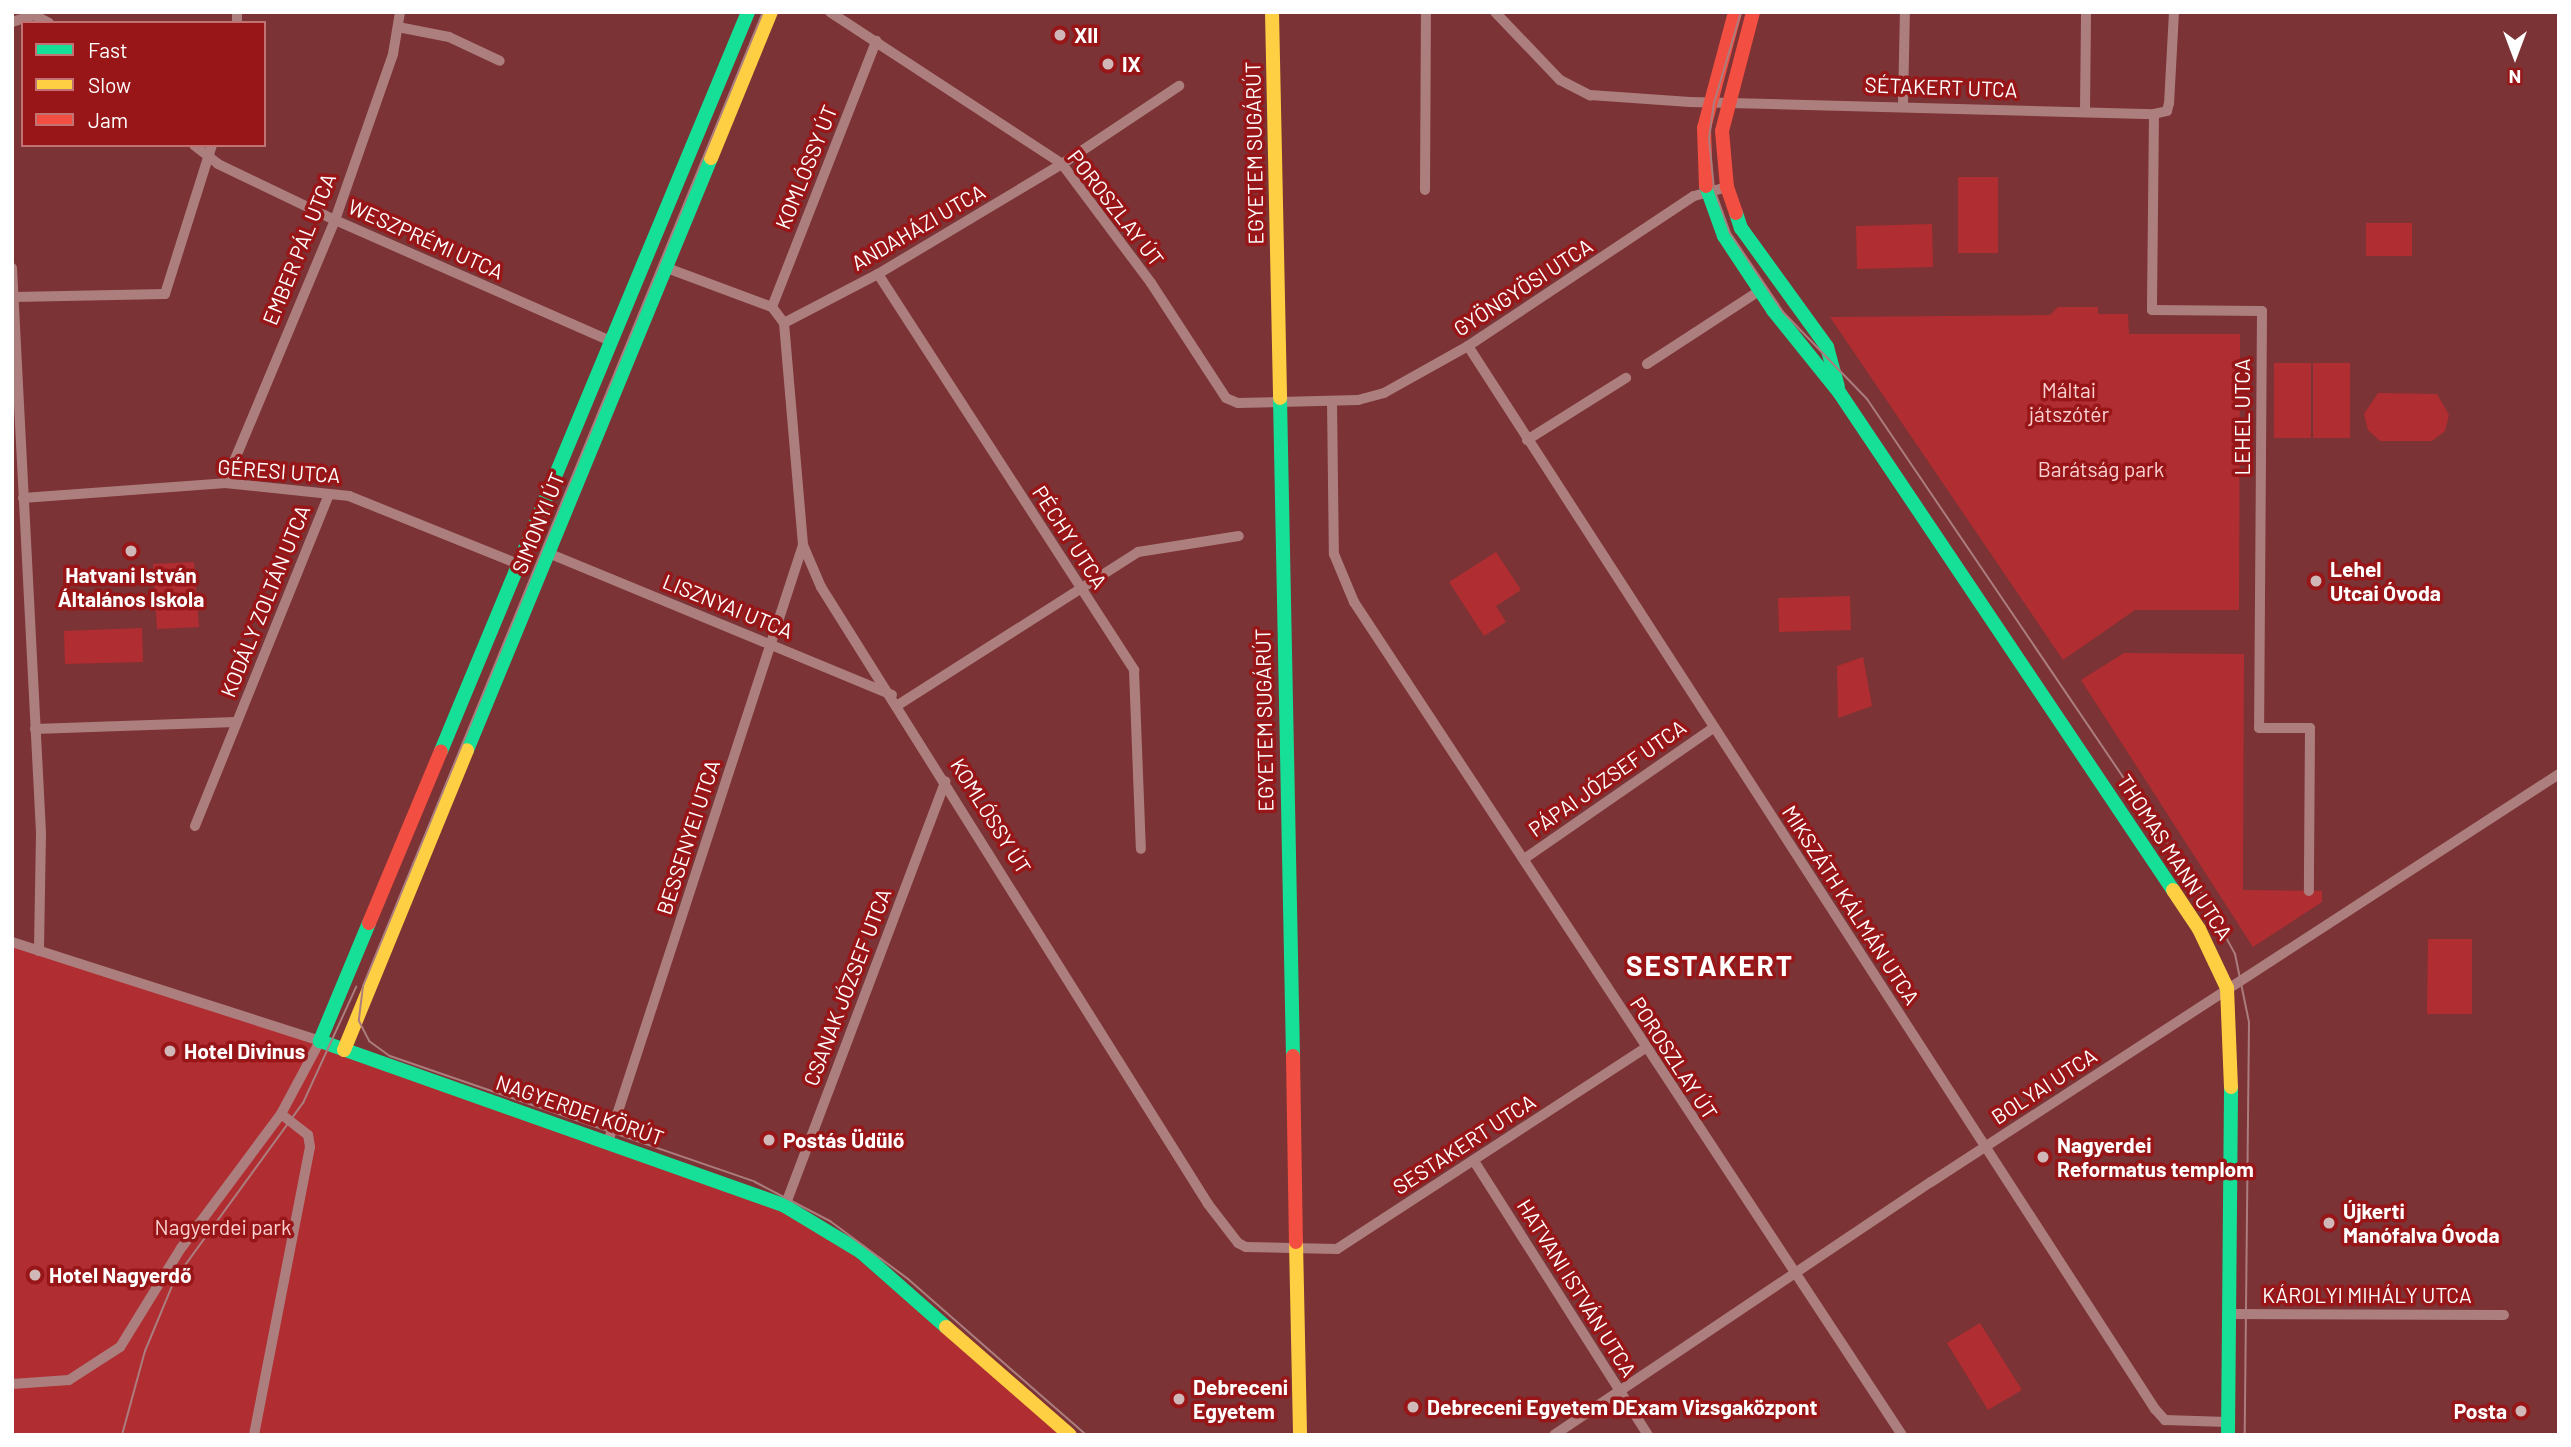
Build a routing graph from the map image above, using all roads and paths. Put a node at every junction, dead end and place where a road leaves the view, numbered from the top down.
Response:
1 (400, 12) edge
2 (748, 12) edge
3 (771, 12) edge
4 (830, 12) edge
5 (1272, 12) edge
6 (1426, 12) edge
7 (1495, 12) edge
8 (1735, 12) edge
9 (1753, 12) edge
10 (1905, 12) edge
11 (2086, 12) edge
12 (2174, 12) edge
13 (45, 21) edge
14 (12, 22) edge
15 (398, 27) junction
16 (876, 41) junction
17 (500, 61) dead end
18 (1179, 86) dead end
19 (1708, 102) junction
20 (1726, 103) junction
21 (1903, 104) junction
22 (2085, 111) junction
23 (2154, 114) junction
24 (196, 147) edge
25 (212, 147) edge
26 (209, 157) junction
27 (1062, 164) junction
28 (1727, 187) junction
29 (1425, 190) dead end
30 (1706, 190) junction
31 (335, 220) junction
32 (12, 268) edge
33 (667, 268) junction
34 (878, 274) junction
35 (1759, 291) junction
36 (14, 297) junction
37 (772, 307) junction
38 (784, 323) junction
39 (610, 341) junction
40 (1468, 346) junction
41 (15, 352) edge
42 (1647, 364) dead end
43 (1626, 377) dead end
44 (1839, 392) junction
45 (1226, 398) joint
46 (1332, 401) junction
47 (1280, 403) junction
48 (1527, 440) junction
49 (225, 483) junction
50 (329, 494) junction
51 (23, 498) junction
52 (1239, 536) dead end
53 (803, 545) junction
54 (548, 553) junction
55 (518, 564) junction
56 (1080, 589) junction
57 (771, 645) junction
58 (896, 700) junction
59 (236, 722) junction
60 (35, 729) junction
61 (1712, 729) junction
62 (2559, 774) edge
63 (946, 781) junction
64 (195, 826) dead end
65 (1141, 849) dead end
66 (1524, 859) junction
67 (2309, 891) dead end
68 (12, 942) edge
69 (39, 951) junction
70 (2227, 988) junction
71 (320, 1041) junction
72 (1645, 1048) junction
73 (344, 1050) junction
74 (281, 1115) junction
75 (608, 1142) junction
76 (1985, 1147) junction
77 (1474, 1161) junction
78 (785, 1206) junction
79 (1297, 1246) junction
80 (1792, 1273) junction
81 (2228, 1314) junction
82 (2504, 1315) dead end
83 (12, 1384) edge
84 (1619, 1391) junction
85 (2227, 1428) edge
86 (1301, 1432) edge
87 (254, 1435) edge
88 (1070, 1435) edge
89 (1554, 1435) edge
90 (1648, 1435) edge
91 (1902, 1435) edge

1 - 15 street, EMBER PÁL UTCA
2 - 39 street, SIMONYI ÚT
3 - 33 street, SIMONYI ÚT
4 - 16 street, POROSZLAY ÚT
5 - 47 street, EGYETEM SUGÁRÚT
6 - 29 street
7 - 19 street
8 - 19 street, THOMAS MANN UTCA
9 - 20 street, THOMAS MANN UTCA
10 - 21 street
11 - 22 street
12 - 23 street
13 - 14 street
15 - 17 street
15 - 31 street, EMBER PÁL UTCA
16 - 27 street, POROSZLAY ÚT
16 - 37 street, KOMLÓSSY ÚT
18 - 27 street, ANDAHÁZI UTCA
19 - 20 street
19 - 30 street, THOMAS MANN UTCA
20 - 21 street, SÉTAKERT UTCA
20 - 28 street, THOMAS MANN UTCA
21 - 22 street, SÉTAKERT UTCA
22 - 23 street, SÉTAKERT UTCA
23 - 67 street, LEHEL UTCA
24 - 26 street, WESZPRÉMI UTCA
25 - 26 street
26 - 31 street, WESZPRÉMI UTCA
26 - 36 street
27 - 34 street, ANDAHÁZI UTCA
27 - 45 street, POROSZLAY ÚT
28 - 30 street, GYÖNGYÖSI UTCA
28 - 44 street, THOMAS MANN UTCA
30 - 35 street, THOMAS MANN UTCA
30 - 40 street, GYÖNGYÖSI UTCA
31 - 39 street, WESZPRÉMI UTCA
31 - 49 street, EMBER PÁL UTCA
32 - 36 street
33 - 37 street
33 - 54 street, SIMONYI ÚT
34 - 38 street, ANDAHÁZI UTCA
34 - 56 street, PÉCHY UTCA
35 - 42 street
35 - 44 street, THOMAS MANN UTCA
36 - 41 street
37 - 38 street
38 - 53 street, KOMLÓSSY ÚT
39 - 55 street, SIMONYI ÚT
40 - 46 street, GYÖNGYÖSI UTCA
40 - 48 street, MIKSZÁTH KÁLMÁN UTCA
41 - 51 street
43 - 48 street
44 - 70 street, THOMAS MANN UTCA
45 - 47 street, GYÖNGYÖSI UTCA
46 - 47 street, GYÖNGYÖSI UTCA
46 - 66 street, POROSZLAY ÚT
47 - 79 street, EGYETEM SUGÁRÚT
48 - 61 street, MIKSZÁTH KÁLMÁN UTCA
49 - 50 street, GÉRESI UTCA
49 - 51 street, GÉRESI UTCA
50 - 55 street, GÉRESI UTCA
50 - 59 street, KODÁLY ZOLTÁN UTCA
51 - 60 street
52 - 56 street
53 - 57 street, BESSENYEI UTCA
53 - 58 street, KOMLÓSSY ÚT
54 - 57 street, LISZNYAI UTCA
54 - 73 street, SIMONYI ÚT
55 - 71 street, SIMONYI ÚT
56 - 58 street
56 - 65 street, PÉCHY UTCA
57 - 58 street, LISZNYAI UTCA
57 - 75 street, BESSENYEI UTCA
58 - 63 street, KOMLÓSSY ÚT
59 - 60 street, KODÁLY ZOLTÁN UTCA
59 - 64 street, KODÁLY ZOLTÁN UTCA
60 - 69 street
61 - 66 street, PÁPAI JÓZSEF UTCA
61 - 76 street, MIKSZÁTH KÁLMÁN UTCA
62 - 70 street, BOLYAI UTCA
63 - 78 street, CSANAK JÓZSEF UTCA
63 - 79 street, KOMLÓSSY ÚT
66 - 72 street, POROSZLAY ÚT
68 - 69 street, NAGYERDEI KÖRÚT
69 - 71 street, NAGYERDEI KÖRÚT
70 - 76 street, BOLYAI UTCA
70 - 81 street, THOMAS MANN UTCA
71 - 73 street, NAGYERDEI KÖRÚT
71 - 74 street
72 - 77 street, SESTAKERT UTCA
72 - 80 street, POROSZLAY ÚT
73 - 75 street, NAGYERDEI KÖRÚT
74 - 83 street
74 - 87 street
75 - 78 street, NAGYERDEI KÖRÚT
76 - 80 street, BOLYAI UTCA
76 - 85 street, MIKSZÁTH KÁLMÁN UTCA
77 - 79 street, SESTAKERT UTCA
77 - 84 street, HATVANI ISTVÁN UTCA
78 - 88 street, NAGYERDEI KÖRÚT
79 - 86 street, EGYETEM SUGÁRÚT
80 - 84 street, BOLYAI UTCA
80 - 91 street, POROSZLAY ÚT
81 - 82 street, KÁROLYI MIHÁLY UTCA
81 - 85 street, THOMAS MANN UTCA
84 - 89 street, BOLYAI UTCA
84 - 90 street, HATVANI ISTVÁN UTCA

